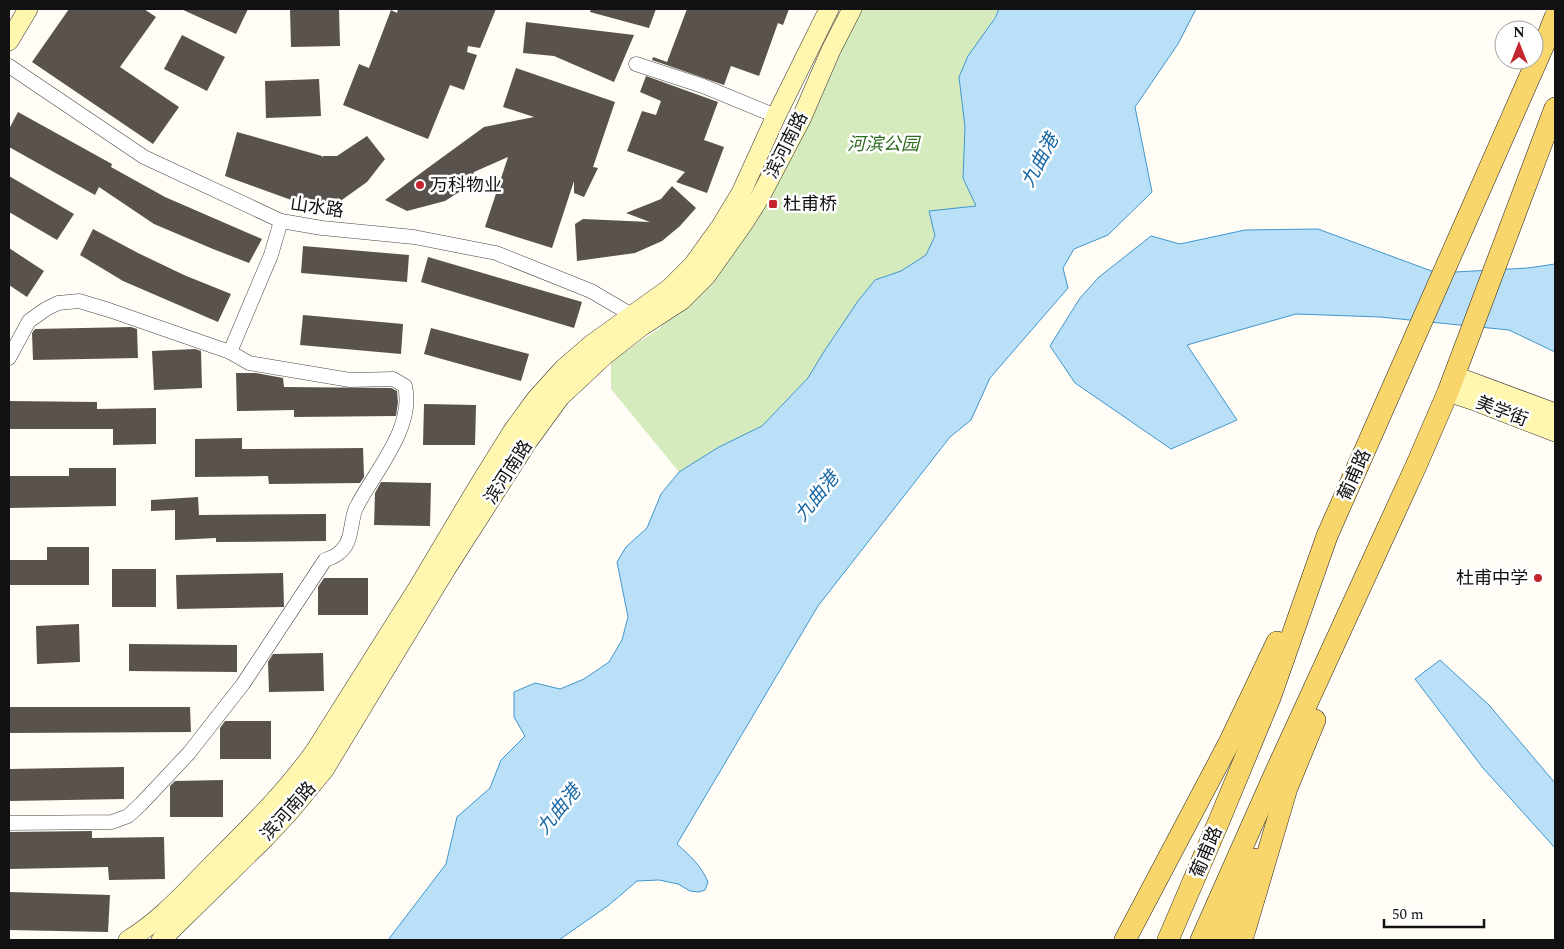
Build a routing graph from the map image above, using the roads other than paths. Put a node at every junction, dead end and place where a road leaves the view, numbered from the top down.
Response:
1 (28, 9) edge
2 (829, 9) edge
3 (852, 9) edge
4 (1555, 17) edge
5 (9, 41) edge
6 (636, 64) dead end
7 (9, 66) edge
8 (1555, 108) edge
9 (776, 116) junction
10 (281, 221) junction
11 (637, 320) junction
12 (230, 352) junction
13 (9, 358) edge
14 (1451, 384) junction
15 (1555, 413) edge
16 (1555, 432) edge
17 (1416, 466) junction
18 (1327, 536) junction
19 (1287, 788) junction
20 (9, 823) edge
21 (128, 940) edge
22 (161, 940) edge
23 (1125, 940) edge
24 (1168, 940) edge
25 (1201, 940) edge
26 (1222, 940) edge
27 (1242, 940) edge

1 - 5 street
2 - 9 street
3 - 11 street, 滨河南路
4 - 18 main road, 葡甫路
6 - 9 street
7 - 10 street, 山水路
8 - 14 main road, 葡甫路
9 - 11 street
10 - 11 street, 山水路
10 - 12 street
11 - 21 street
11 - 22 street, 滨河南路
12 - 13 street
12 - 20 street
14 - 15 street, 美学街
14 - 16 street, 美学街
14 - 17 main road, 葡甫路
17 - 19 main road
17 - 25 main road, 葡甫路
18 - 23 main road
18 - 24 main road, 葡甫路
19 - 26 main road
19 - 27 main road

